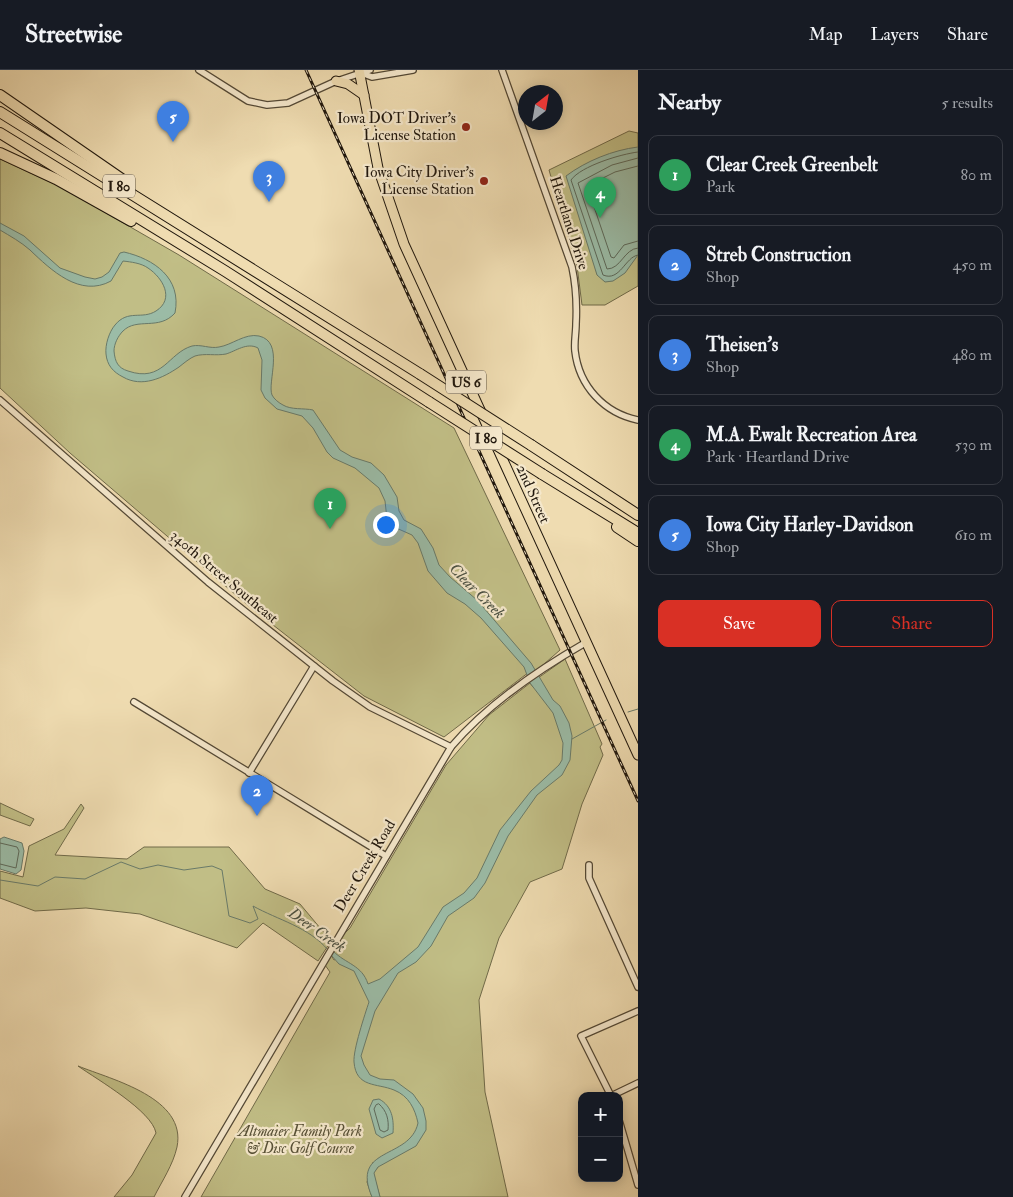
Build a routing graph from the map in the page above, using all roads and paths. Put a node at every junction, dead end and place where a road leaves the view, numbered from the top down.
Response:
1 (199, 70) edge
2 (413, 70) edge
3 (502, 70) edge
4 (363, 72) edge
5 (336, 81) junction
6 (0, 95) edge
7 (364, 95) junction
8 (0, 112) edge
9 (0, 133) edge
10 (0, 153) edge
11 (238, 260) junction
12 (225, 271) junction
13 (0, 400) edge
14 (638, 420) edge
15 (588, 501) junction
16 (638, 515) edge
17 (638, 533) edge
18 (638, 542) edge
19 (585, 642) junction
20 (314, 666) junction
21 (134, 702) dead end
22 (451, 747) junction
23 (638, 755) edge
24 (249, 773) junction
25 (386, 856) junction
26 (589, 865) dead end
27 (638, 987) edge
28 (638, 1011) edge
29 (638, 1083) edge
30 (609, 1092) edge
31 (619, 1092) edge
32 (623, 1134) edge
33 (638, 1185) edge
34 (185, 1197) edge

1 - 5 street
2 - 4 street
3 - 14 street, Heartland Drive
4 - 5 street
4 - 7 main road, 2nd Street / US 6
5 - 7 main road
6 - 11 highway
7 - 19 main road, 2nd Street / US 6
8 - 11 highway, I 80
9 - 12 highway, I 80
10 - 12 highway
11 - 16 highway, I 80, bridge
12 - 15 highway, I 80, bridge
13 - 20 street, 340th Street Southeast
15 - 17 highway, I 80
15 - 18 highway
19 - 22 street, Deer Creek Road
19 - 23 main road, 2nd Street / US 6
20 - 22 street, 340th Street Southeast
20 - 24 street
21 - 24 street
22 - 25 street, Deer Creek Road
24 - 25 street
25 - 34 street, Deer Creek Road
26 - 27 street
28 - 30 street
29 - 31 street
32 - 33 street

